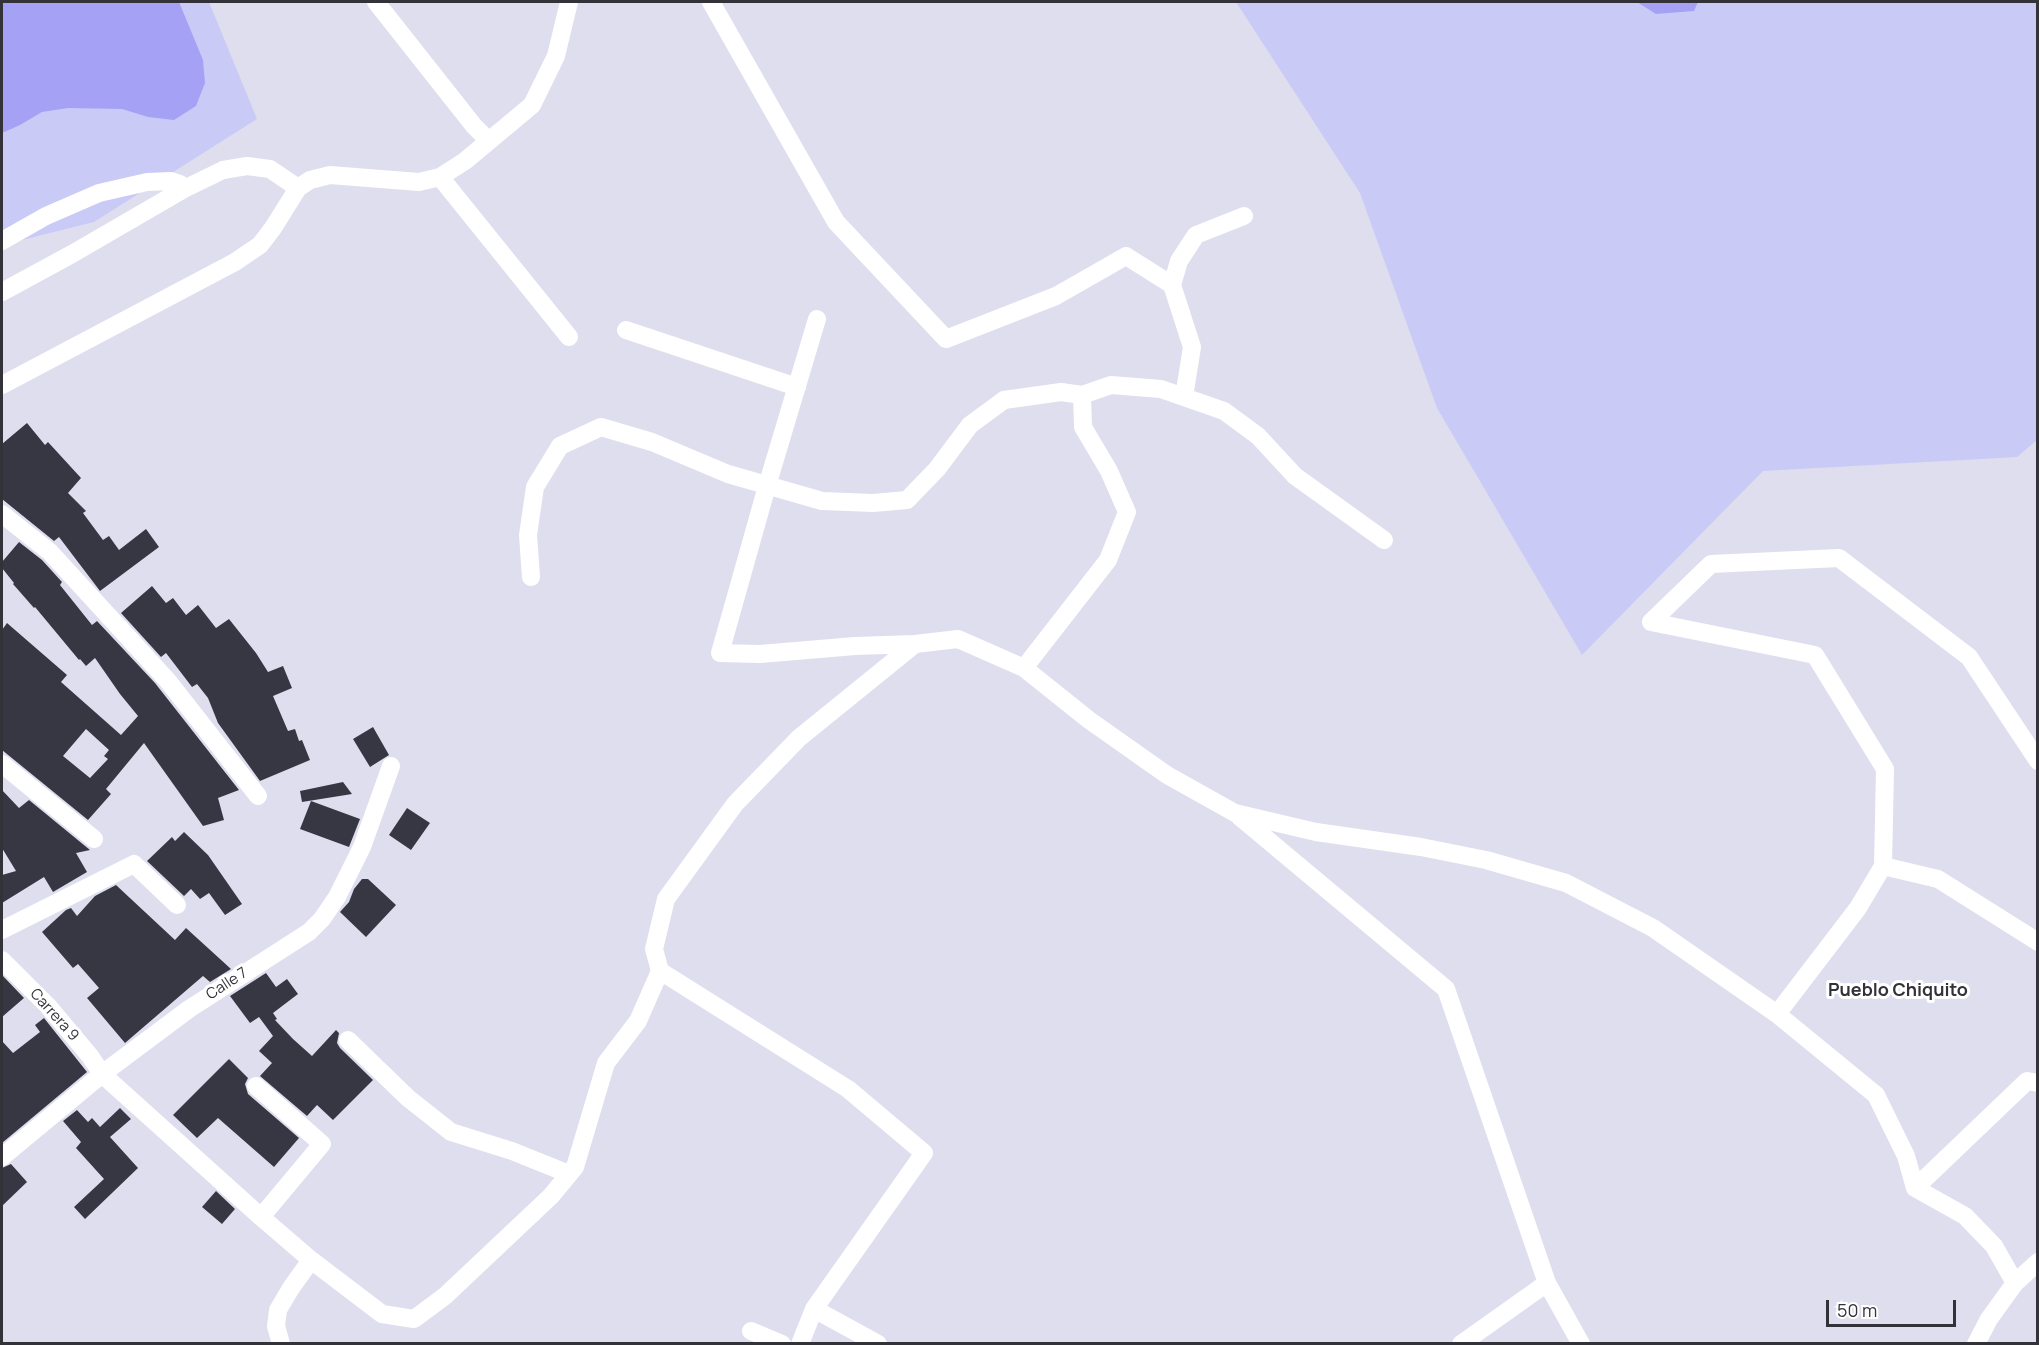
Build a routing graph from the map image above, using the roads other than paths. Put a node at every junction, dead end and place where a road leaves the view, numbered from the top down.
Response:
1 (376, 2) edge
2 (569, 2) edge
3 (711, 2) edge
4 (489, 141) junction
5 (440, 177) junction
6 (298, 188) junction
7 (184, 189) junction
8 (1244, 216) dead end
9 (2, 241) edge
10 (1172, 285) junction
11 (2, 292) edge
12 (817, 319) dead end
13 (626, 330) dead end
14 (569, 337) dead end
15 (2, 385) edge
16 (797, 387) junction
17 (1082, 395) junction
18 (1184, 397) junction
19 (766, 486) junction
20 (2, 514) edge
21 (1384, 540) dead end
22 (531, 577) dead end
23 (915, 644) junction
24 (1024, 668) junction
25 (2037, 761) edge
26 (2, 764) edge
27 (391, 766) dead end
28 (258, 796) dead end
29 (1235, 813) junction
30 (94, 839) dead end
31 (1883, 866) junction
32 (177, 905) dead end
33 (2, 930) edge
34 (2037, 942) edge
35 (2, 960) edge
36 (660, 971) junction
37 (1777, 1014) junction
38 (348, 1040) dead end
39 (102, 1074) junction
40 (2037, 1083) edge
41 (256, 1086) dead end
42 (2, 1157) edge
43 (569, 1174) junction
44 (1914, 1188) junction
45 (261, 1217) junction
46 (311, 1260) junction
47 (2037, 1262) edge
48 (2015, 1282) junction
49 (1547, 1283) junction
50 (814, 1309) junction
51 (752, 1331) dead end
52 (281, 1344) edge
53 (782, 1344) edge
54 (800, 1344) edge
55 (878, 1344) edge
56 (1461, 1344) edge
57 (1581, 1344) edge
58 (1976, 1344) edge

1 - 4 street
2 - 4 street
3 - 10 street
4 - 5 street
5 - 6 street
5 - 14 street
6 - 7 street
6 - 15 street
7 - 9 street
7 - 11 street
8 - 10 street
10 - 18 street
12 - 16 street
13 - 16 street
16 - 19 street
17 - 18 street
17 - 19 street
17 - 24 street
18 - 21 street
19 - 22 street
19 - 23 street
20 - 28 street
23 - 24 street
23 - 36 street
24 - 29 street
25 - 31 street
26 - 30 street
27 - 39 street, Calle 7
29 - 37 street
29 - 49 street
31 - 34 street
31 - 37 street
32 - 33 street
35 - 39 street, Carrera 9
36 - 43 street
36 - 50 street
37 - 44 street
38 - 43 street
39 - 42 street, Calle 7
39 - 45 street, Carrera 9
40 - 44 street
41 - 45 street
43 - 46 street, Carrera 9
44 - 48 street
45 - 46 street, Carrera 9
46 - 52 street
47 - 48 street
48 - 58 street
49 - 56 street
49 - 57 street
50 - 54 street
50 - 55 street
51 - 53 street

